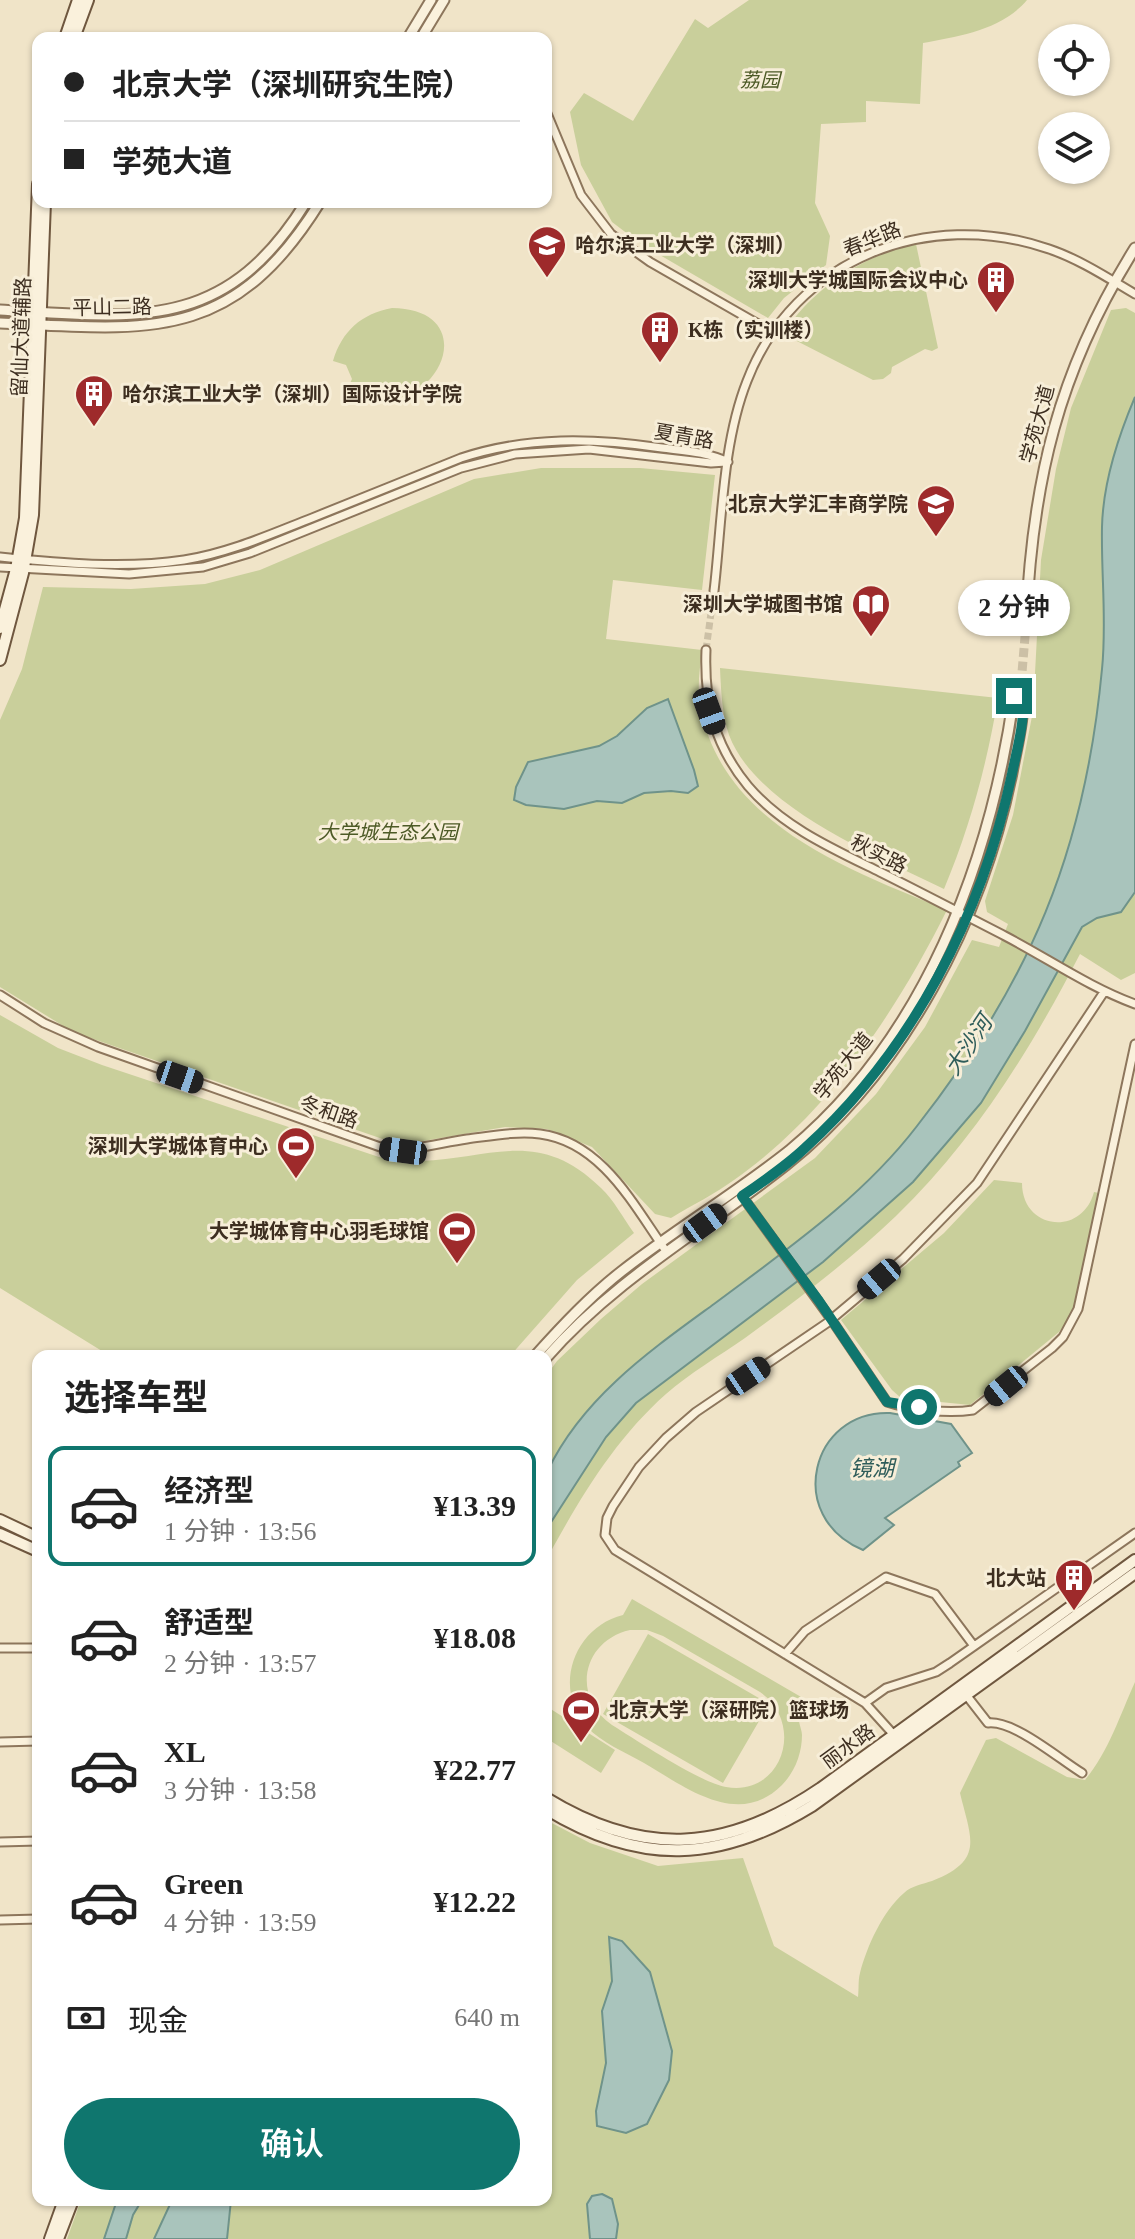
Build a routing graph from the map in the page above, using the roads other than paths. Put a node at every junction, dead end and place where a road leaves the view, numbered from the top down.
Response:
1 (78, 0) edge
2 (88, 0) edge
3 (431, 0) edge
4 (444, 0) edge
5 (67, 32) edge
6 (76, 32) edge
7 (419, 32) edge
8 (420, 32) edge
9 (552, 125) edge
10 (38, 208) edge
11 (45, 208) edge
12 (302, 208) edge
13 (316, 208) edge
14 (1135, 248) edge
15 (1114, 281) junction
16 (1135, 294) edge
17 (0, 310) edge
18 (36, 312) junction
19 (0, 323) edge
20 (35, 325) junction
21 (772, 332) junction
22 (728, 462) junction
23 (0, 557) edge
24 (21, 564) junction
25 (0, 567) edge
26 (714, 591) tunnel mouth
27 (1026, 625) tunnel mouth
28 (0, 628) edge
29 (706, 650) tunnel mouth
30 (0, 660) edge
31 (1020, 687) tunnel mouth
32 (962, 914) junction
33 (1104, 992) junction
34 (0, 995) edge
35 (1135, 1004) edge
36 (1135, 1044) edge
37 (742, 1196) junction
38 (663, 1247) junction
39 (831, 1319) junction
40 (541, 1350) edge
41 (552, 1352) edge
42 (0, 1520) edge
43 (1135, 1533) edge
44 (0, 1534) edge
45 (32, 1535) edge
46 (32, 1548) edge
47 (1135, 1560) edge
48 (1135, 1573) edge
49 (974, 1646) junction
50 (0, 1648) edge
51 (32, 1648) edge
52 (785, 1654) junction
53 (967, 1696) junction
54 (865, 1703) junction
55 (894, 1735) junction
56 (32, 1741) edge
57 (0, 1742) edge
58 (1082, 1773) dead end
59 (552, 1801) edge
60 (552, 1812) edge
61 (32, 1841) edge
62 (0, 1842) edge
63 (32, 1919) edge
64 (0, 1920) edge
65 (62, 2206) edge
66 (71, 2206) edge
67 (50, 2239) edge
68 (58, 2239) edge

1 - 5 main road
2 - 6 main road
3 - 7 street
4 - 8 street
9 - 21 street
10 - 18 main road, 留仙大道辅路
11 - 18 main road, 留仙大道辅路
12 - 18 street, 平山二路
13 - 20 street, 平山二路
14 - 15 street, 学苑大道
15 - 16 street, 春华路
15 - 21 street, 春华路
15 - 27 street, 学苑大道
17 - 18 street, 平山二路
18 - 20 main road, 留仙大道辅路
19 - 20 street, 平山二路
20 - 24 main road, 留仙大道辅路
21 - 22 street, 春华路
22 - 24 street, 夏青路
22 - 26 street
23 - 24 street, 夏青路
24 - 25 street, 夏青路
24 - 28 main road, 留仙大道辅路
24 - 30 main road, 留仙大道辅路
29 - 32 street, 秋实路
31 - 32 street, 学苑大道
32 - 33 street, 秋实路
32 - 37 street, 学苑大道
32 - 38 street, 学苑大道
33 - 35 street, 秋实路
33 - 39 street
34 - 38 street, 冬和路
36 - 39 street
37 - 38 street, 学苑大道
37 - 39 street
38 - 40 street, 学苑大道
38 - 41 street, 学苑大道
39 - 52 street
42 - 45 main road
43 - 49 street
44 - 46 main road
47 - 55 main road, 丽水路
48 - 53 main road, 丽水路
49 - 52 street
49 - 54 street
50 - 51 street
52 - 54 street
53 - 58 street
53 - 60 main road, 丽水路
54 - 55 street
55 - 59 main road, 丽水路
56 - 57 street
61 - 62 street
63 - 64 street
65 - 67 main road
66 - 68 main road

